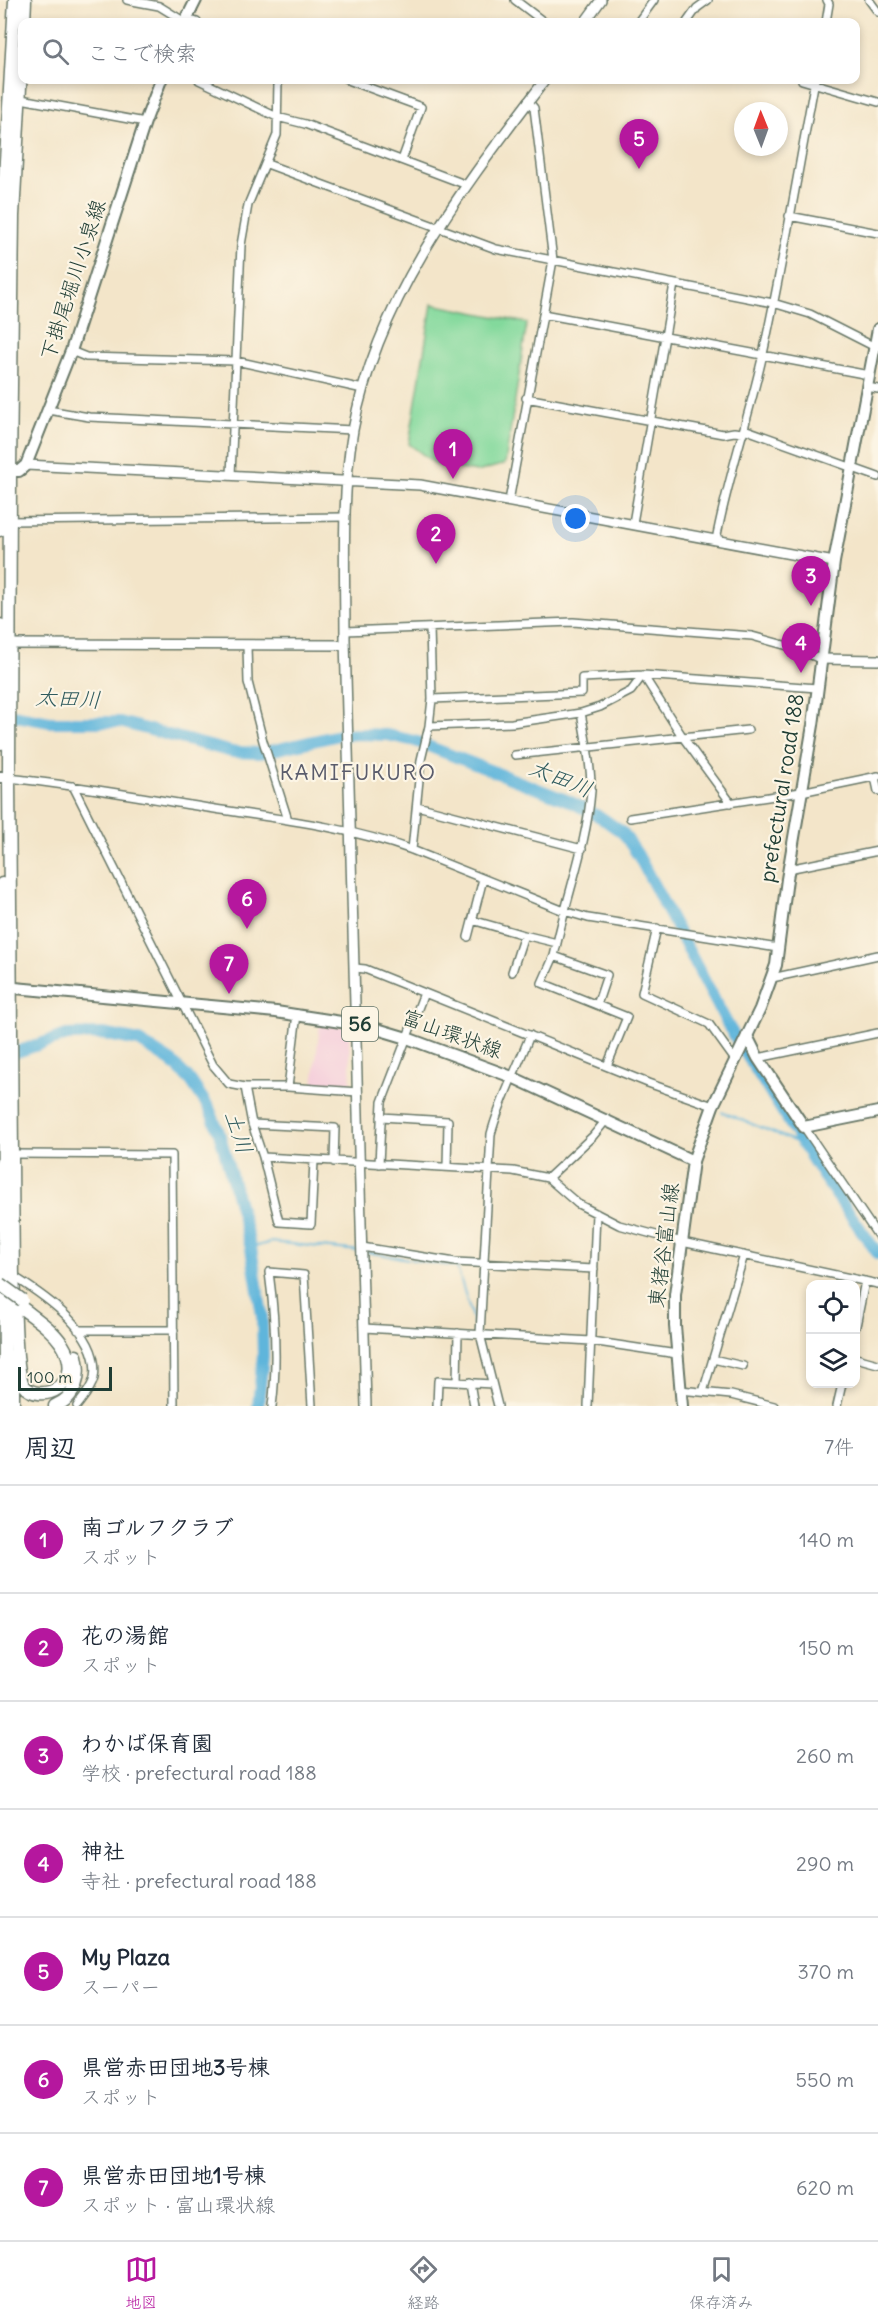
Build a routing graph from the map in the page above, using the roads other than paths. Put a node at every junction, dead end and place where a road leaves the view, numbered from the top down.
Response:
1 (15, 0) edge
2 (24, 0) edge
3 (127, 0) edge
4 (196, 0) edge
5 (515, 0) edge
6 (601, 0) edge
7 (654, 0) edge
8 (708, 0) edge
9 (827, 0) edge
10 (869, 0) edge
11 (878, 12) edge
12 (24, 18) edge
13 (182, 18) edge
14 (190, 18) edge
15 (539, 18) edge
16 (588, 18) edge
17 (641, 18) edge
18 (690, 18) edge
19 (827, 18) edge
20 (18, 66) edge
21 (159, 84) edge
22 (207, 84) edge
23 (278, 84) edge
24 (359, 84) edge
25 (542, 84) edge
26 (814, 84) edge
27 (824, 84) edge
28 (10, 97) edge
29 (528, 102) junction
30 (878, 102) edge
31 (277, 117) junction
32 (145, 122) junction
33 (3, 154) edge
34 (402, 160) junction
35 (267, 164) junction
36 (467, 185) junction
37 (2, 214) edge
38 (789, 216) junction
39 (438, 226) junction
40 (878, 233) edge
41 (553, 260) junction
42 (1, 271) edge
43 (674, 284) junction
44 (773, 303) junction
45 (543, 314) junction
46 (878, 329) edge
47 (665, 337) junction
48 (874, 347) junction
49 (71, 351) junction
50 (762, 355) junction
51 (236, 361) junction
52 (4, 365) edge
53 (869, 375) junction
54 (873, 388) edge
55 (363, 389) junction
56 (526, 398) junction
57 (48, 410) junction
58 (651, 421) junction
59 (233, 424) junction
60 (353, 430) junction
61 (743, 431) junction
62 (26, 465) junction
63 (851, 469) junction
64 (4, 471) edge
65 (231, 475) junction
66 (878, 477) edge
67 (346, 482) junction
68 (509, 501) junction
69 (344, 517) junction
70 (10, 521) junction
71 (633, 523) junction
72 (0, 530) edge
73 (716, 540) junction
74 (834, 562) junction
75 (0, 624) edge
76 (430, 628) junction
77 (345, 631) junction
78 (5, 644) edge
79 (345, 645) junction
80 (247, 646) junction
81 (820, 659) junction
82 (878, 660) edge
83 (643, 675) junction
84 (817, 688) junction
85 (432, 699) junction
86 (5, 703) edge
87 (581, 713) junction
88 (429, 726) junction
89 (5, 728) edge
90 (748, 730) dead end
91 (682, 736) junction
92 (586, 746) junction
93 (515, 755) dead end
94 (4, 777) edge
95 (876, 777) edge
96 (73, 786) junction
97 (878, 791) edge
98 (801, 792) junction
99 (731, 803) junction
100 (417, 806) junction
101 (630, 818) dead end
102 (288, 820) junction
103 (351, 832) junction
104 (582, 849) junction
105 (412, 850) junction
106 (878, 851) edge
107 (788, 869) junction
108 (483, 879) junction
109 (564, 911) junction
110 (472, 920) junction
111 (657, 928) junction
112 (524, 935) junction
113 (468, 937) dead end
114 (557, 943) junction
115 (778, 948) junction
116 (878, 955) edge
117 (554, 956) junction
118 (355, 968) junction
119 (512, 972) dead end
120 (772, 978) junction
121 (4, 987) edge
122 (424, 993) junction
123 (182, 1003) junction
124 (597, 1005) junction
125 (297, 1014) junction
126 (356, 1024) junction
127 (878, 1033) edge
128 (530, 1035) junction
129 (747, 1036) junction
130 (407, 1038) junction
131 (758, 1058) junction
132 (735, 1060) junction
133 (607, 1066) junction
134 (512, 1077) junction
135 (7, 1082) junction
136 (245, 1087) junction
137 (288, 1087) junction
138 (358, 1092) junction
139 (713, 1106) junction
140 (878, 1112) edge
141 (381, 1117) junction
142 (607, 1119) junction
143 (252, 1124) junction
144 (804, 1127) junction
145 (1, 1137) edge
146 (263, 1157) junction
147 (7, 1158) junction
148 (314, 1161) junction
149 (693, 1161) junction
150 (334, 1162) junction
151 (360, 1162) junction
152 (379, 1164) junction
153 (447, 1167) junction
154 (490, 1170) junction
155 (548, 1178) junction
156 (0, 1195) edge
157 (596, 1214) junction
158 (878, 1236) edge
159 (682, 1242) junction
160 (362, 1247) junction
161 (744, 1255) junction
162 (486, 1263) junction
163 (594, 1269) junction
164 (13, 1276) junction
165 (865, 1281) junction
166 (0, 1284) edge
167 (878, 1284) edge
168 (0, 1292) edge
169 (22, 1304) junction
170 (860, 1304) edge
171 (364, 1328) junction
172 (78, 1330) junction
173 (174, 1330) junction
174 (458, 1333) junction
175 (480, 1334) junction
176 (591, 1341) junction
177 (677, 1354) junction
178 (713, 1359) junction
179 (860, 1359) edge
180 (878, 1364) edge
181 (0, 1366) edge
182 (743, 1366) dead end
183 (457, 1382) junction
184 (470, 1382) junction
185 (492, 1384) junction
186 (841, 1388) edge
187 (681, 1390) junction
188 (704, 1392) junction
189 (5, 1406) edge
190 (13, 1406) edge
191 (55, 1406) edge
192 (77, 1406) edge
193 (174, 1406) edge
194 (272, 1406) edge
195 (312, 1406) edge
196 (366, 1406) edge
197 (437, 1406) edge
198 (474, 1406) edge
199 (498, 1406) edge
200 (588, 1406) edge
201 (682, 1406) edge
202 (774, 1406) edge
203 (837, 1406) edge

1 - 28 highway
2 - 12 highway
3 - 13 street
4 - 14 main road
5 - 15 street
6 - 16 street
7 - 17 street
8 - 18 street
9 - 19 street
10 - 11 street
20 - 28 highway
21 - 32 main road, 下掛尾堀川小泉線
22 - 31 street
23 - 31 street
24 - 34 street
25 - 29 street
26 - 38 street
27 - 30 street
28 - 32 street
28 - 33 highway
28 - 52 highway
29 - 36 street
29 - 41 street
31 - 34 street
31 - 35 street
32 - 49 main road, 下掛尾堀川小泉線
33 - 37 highway
34 - 36 street
35 - 39 street
35 - 51 street
36 - 39 street
37 - 42 highway
38 - 40 street
38 - 44 street
39 - 41 street
39 - 55 street
41 - 43 street
41 - 45 street
42 - 52 highway
43 - 44 street
43 - 47 street
44 - 48 street
44 - 50 street
45 - 47 street
45 - 56 street
46 - 48 main road, prefectural road 188
47 - 50 street
47 - 58 street
48 - 53 main road, prefectural road 188
49 - 51 street
49 - 57 main road, 下掛尾堀川小泉線
50 - 53 street
50 - 61 street
51 - 55 street
51 - 59 street
52 - 64 highway
53 - 54 main road, prefectural road 188
54 - 63 main road, prefectural road 188
55 - 60 street
56 - 58 street
56 - 68 street
57 - 59 street
57 - 62 main road, 下掛尾堀川小泉線
58 - 61 street
58 - 71 street
59 - 60 street
59 - 65 street
60 - 67 street
61 - 63 street
61 - 73 street
62 - 64 main road
62 - 65 street
63 - 66 street
63 - 74 main road, prefectural road 188
64 - 70 highway
64 - 72 highway
65 - 67 street
67 - 68 street
67 - 69 street
68 - 71 street
69 - 70 street
69 - 77 street
70 - 78 highway
71 - 73 street
73 - 74 street
74 - 81 main road, prefectural road 188
75 - 78 highway
76 - 77 street
76 - 81 street
76 - 85 street
77 - 79 street
78 - 80 street
78 - 86 highway
79 - 80 street
79 - 103 street
80 - 102 street
81 - 82 street
81 - 84 main road, prefectural road 188
83 - 84 street
83 - 85 street
83 - 87 street
83 - 91 street
84 - 98 main road, prefectural road 188
85 - 88 street
86 - 89 highway
87 - 88 street
87 - 92 street
88 - 100 street
89 - 94 highway
90 - 91 street
91 - 92 street
91 - 99 street
92 - 93 street
92 - 104 street
94 - 96 street
94 - 121 highway
95 - 97 street
95 - 98 street
96 - 102 street
96 - 123 street
98 - 99 street
98 - 107 main road, prefectural road 188
99 - 101 street
100 - 104 street
100 - 105 street
102 - 103 street
103 - 105 street
103 - 118 street
104 - 109 street
105 - 108 street
106 - 107 street
107 - 115 main road, prefectural road 188
108 - 109 street
108 - 110 street
109 - 111 street
109 - 114 street
110 - 112 street
110 - 113 street
111 - 115 street
111 - 132 street
112 - 114 street
112 - 119 street
114 - 117 street
115 - 120 main road, prefectural road 188
116 - 120 street
117 - 124 street
117 - 124 street
118 - 122 street
118 - 126 street
120 - 129 main road, prefectural road 188
121 - 123 main road, 富山環状線 / 56
121 - 135 highway
122 - 128 street
122 - 130 street
123 - 125 main road, 富山環状線 / 56
123 - 136 street
124 - 133 street
125 - 126 main road, 富山環状線 / 56
125 - 137 street
126 - 130 main road, 富山環状線 / 56
126 - 138 street
127 - 131 street
128 - 133 street
128 - 134 street
129 - 131 main road
129 - 132 main road, prefectural road 188
130 - 134 main road, 富山環状線 / 56
130 - 141 street
131 - 144 main road
132 - 139 main road, prefectural road 188
133 - 139 street
134 - 142 main road, 富山環状線 / 56
134 - 154 street
135 - 145 highway
135 - 147 highway
136 - 137 street
136 - 143 street
137 - 138 street
138 - 151 street
139 - 149 main road, 東猪谷富山線
140 - 144 main road
141 - 152 street
141 - 153 street
142 - 149 main road, 富山環状線 / 56
142 - 155 street
143 - 146 street
143 - 150 street
144 - 158 street
145 - 147 highway
146 - 148 street
146 - 148 street
147 - 156 highway
147 - 164 highway
147 - 173 street
147 - 189 highway
148 - 150 street
149 - 159 main road, 東猪谷富山線
150 - 151 street
151 - 152 street
151 - 160 street
152 - 153 street
153 - 154 street
154 - 155 street
154 - 162 street
155 - 157 street
157 - 159 street
157 - 163 street
159 - 161 street
159 - 177 main road, 東猪谷富山線
160 - 162 street
160 - 171 street
161 - 165 street
161 - 178 street
162 - 163 street
162 - 175 street
163 - 176 street
164 - 169 highway
164 - 172 street
164 - 190 highway
165 - 167 street
165 - 170 street
166 - 169 highway, bridge
168 - 169 highway
169 - 191 highway
171 - 174 street
171 - 196 street
172 - 173 street
172 - 192 street
173 - 193 street
174 - 175 street
174 - 183 street
175 - 176 street
175 - 185 street
176 - 177 street
176 - 200 street
177 - 187 main road, 東猪谷富山線
178 - 182 street
178 - 188 street
179 - 180 street
181 - 189 highway
183 - 184 street
183 - 197 street
184 - 185 street
184 - 198 street
185 - 199 street
186 - 203 street
187 - 188 street
187 - 201 main road, 東猪谷富山線
188 - 202 street
194 - 195 street

